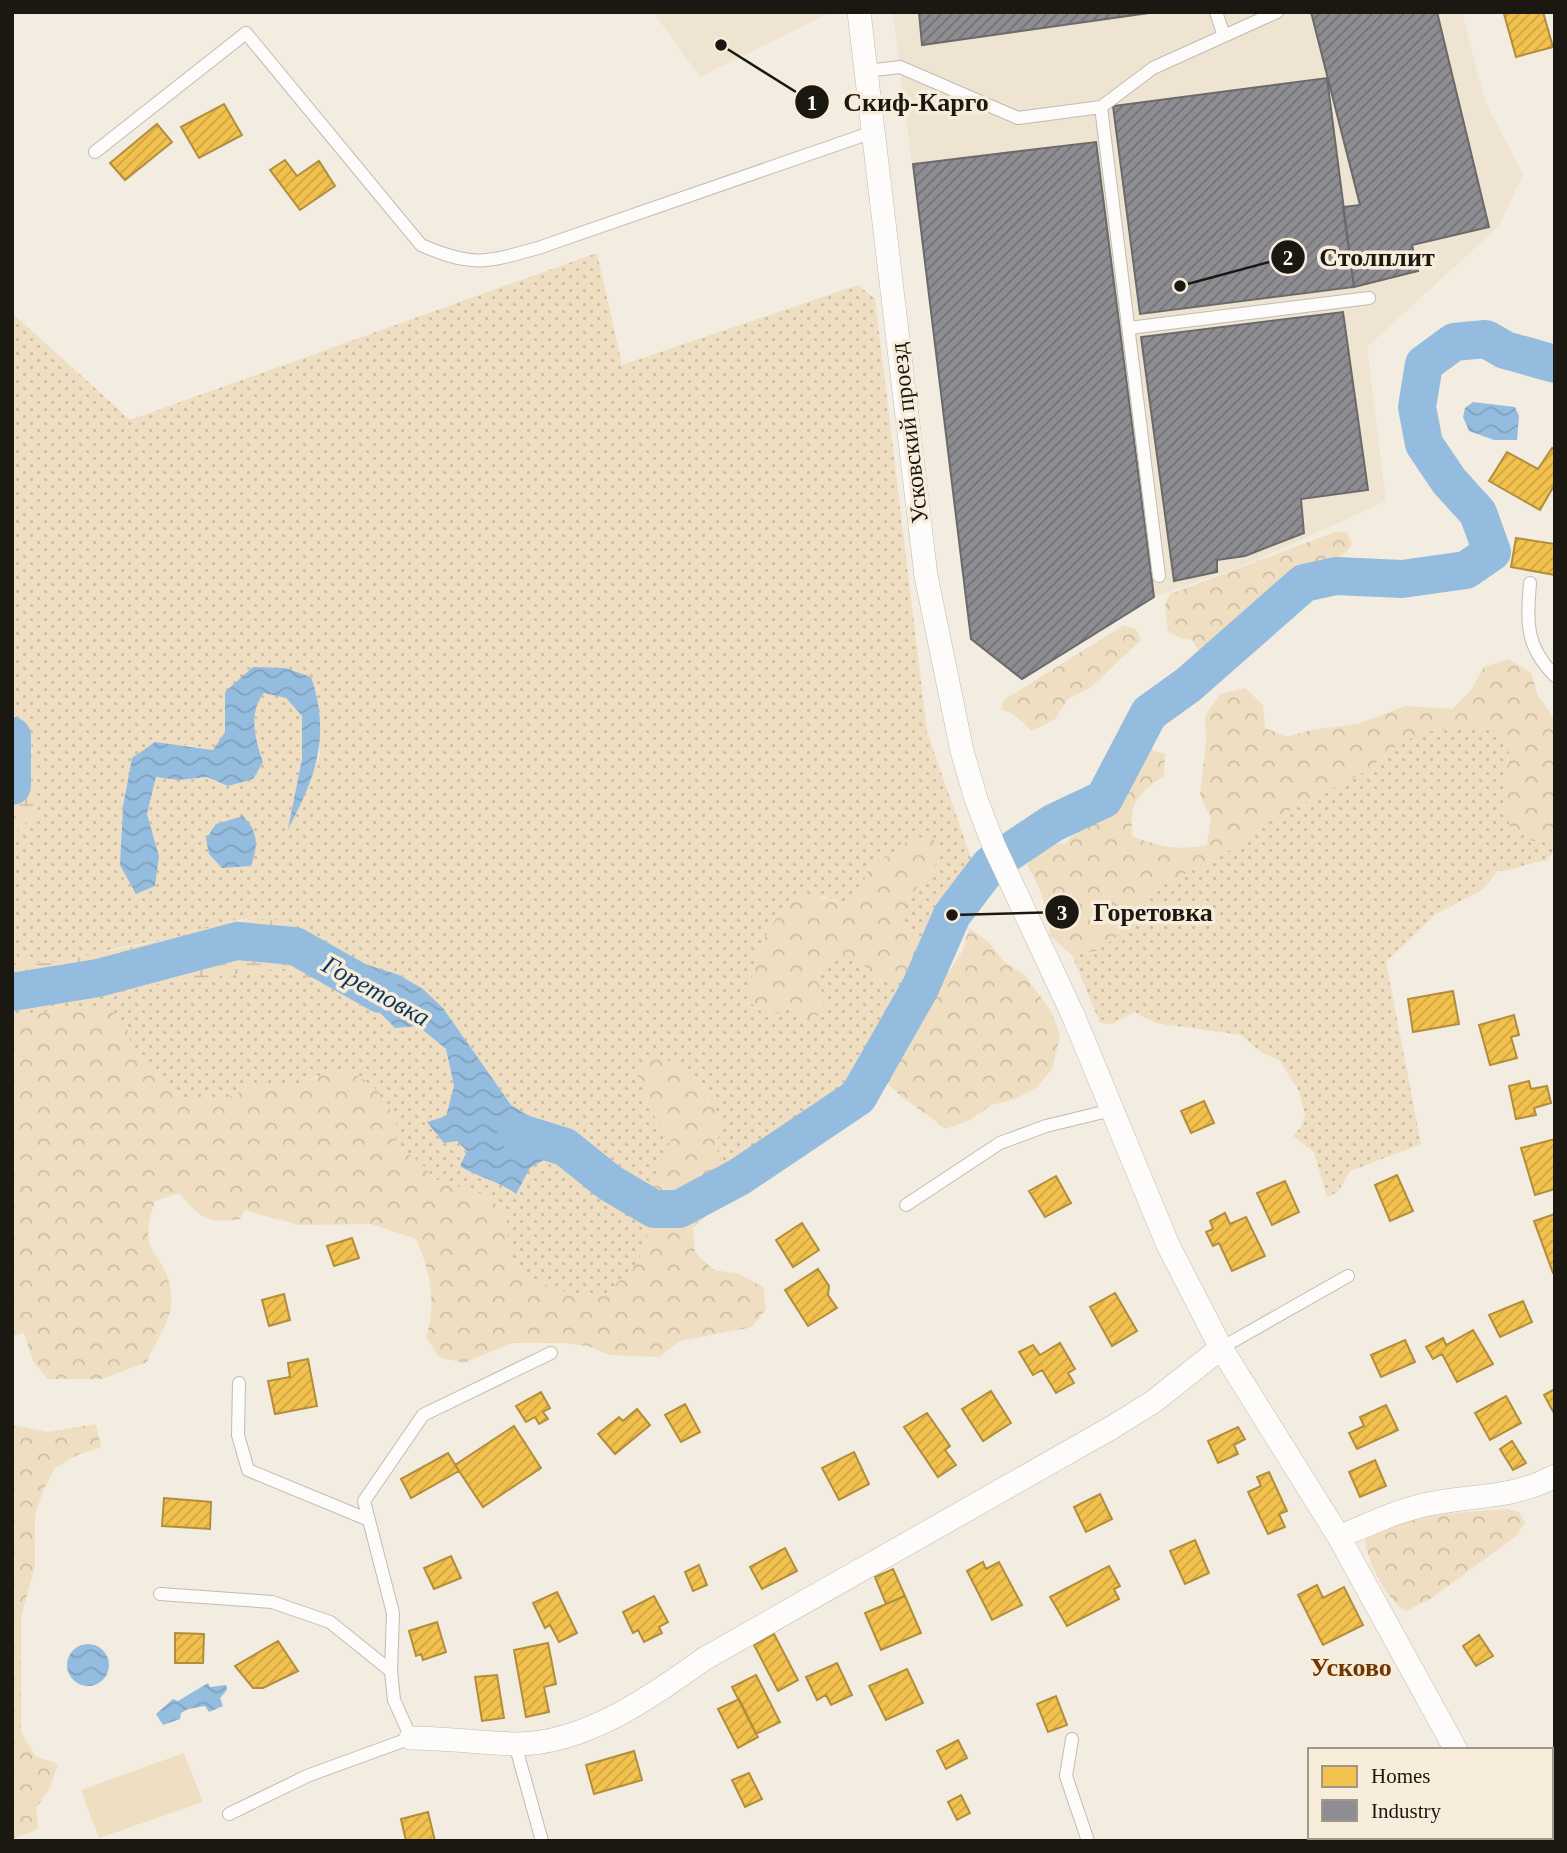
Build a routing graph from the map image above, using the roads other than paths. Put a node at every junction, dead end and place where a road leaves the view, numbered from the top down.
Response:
1 (859, 12) edge
2 (1216, 12) edge
3 (1277, 12) edge
4 (1224, 36) junction
5 (866, 71) junction
6 (1101, 107) junction
7 (873, 132) junction
8 (95, 152) dead end
9 (1369, 298) dead end
10 (1129, 328) junction
11 (1159, 576) dead end
12 (1530, 583) dead end
13 (1555, 676) edge
14 (1112, 1110) junction
15 (906, 1205) dead end
16 (1348, 1276) dead end
17 (1221, 1348) junction
18 (551, 1353) dead end
19 (239, 1383) dead end
20 (1555, 1476) edge
21 (369, 1520) junction
22 (1339, 1537) junction
23 (160, 1594) dead end
24 (391, 1671) junction
25 (411, 1738) junction
26 (1072, 1738) dead end
27 (514, 1744) junction
28 (1455, 1748) edge
29 (229, 1814) dead end
30 (542, 1841) edge
31 (1088, 1841) edge

1 - 5 street, Усковский проезд
2 - 4 lane
3 - 4 lane
4 - 6 lane
5 - 6 lane
5 - 7 street, Усковский проезд
6 - 10 lane
7 - 8 lane
7 - 14 street, Усковский проезд
9 - 10 lane
10 - 11 lane
12 - 13 lane
14 - 15 lane
14 - 17 street, Усковский проезд
16 - 17 lane
17 - 22 street, Усковский проезд
17 - 27 street
18 - 21 lane
19 - 21 lane
20 - 22 street
21 - 24 lane
22 - 28 street, Усковский проезд
23 - 24 lane
24 - 25 lane
25 - 27 street
25 - 29 lane
26 - 31 lane
27 - 30 lane

